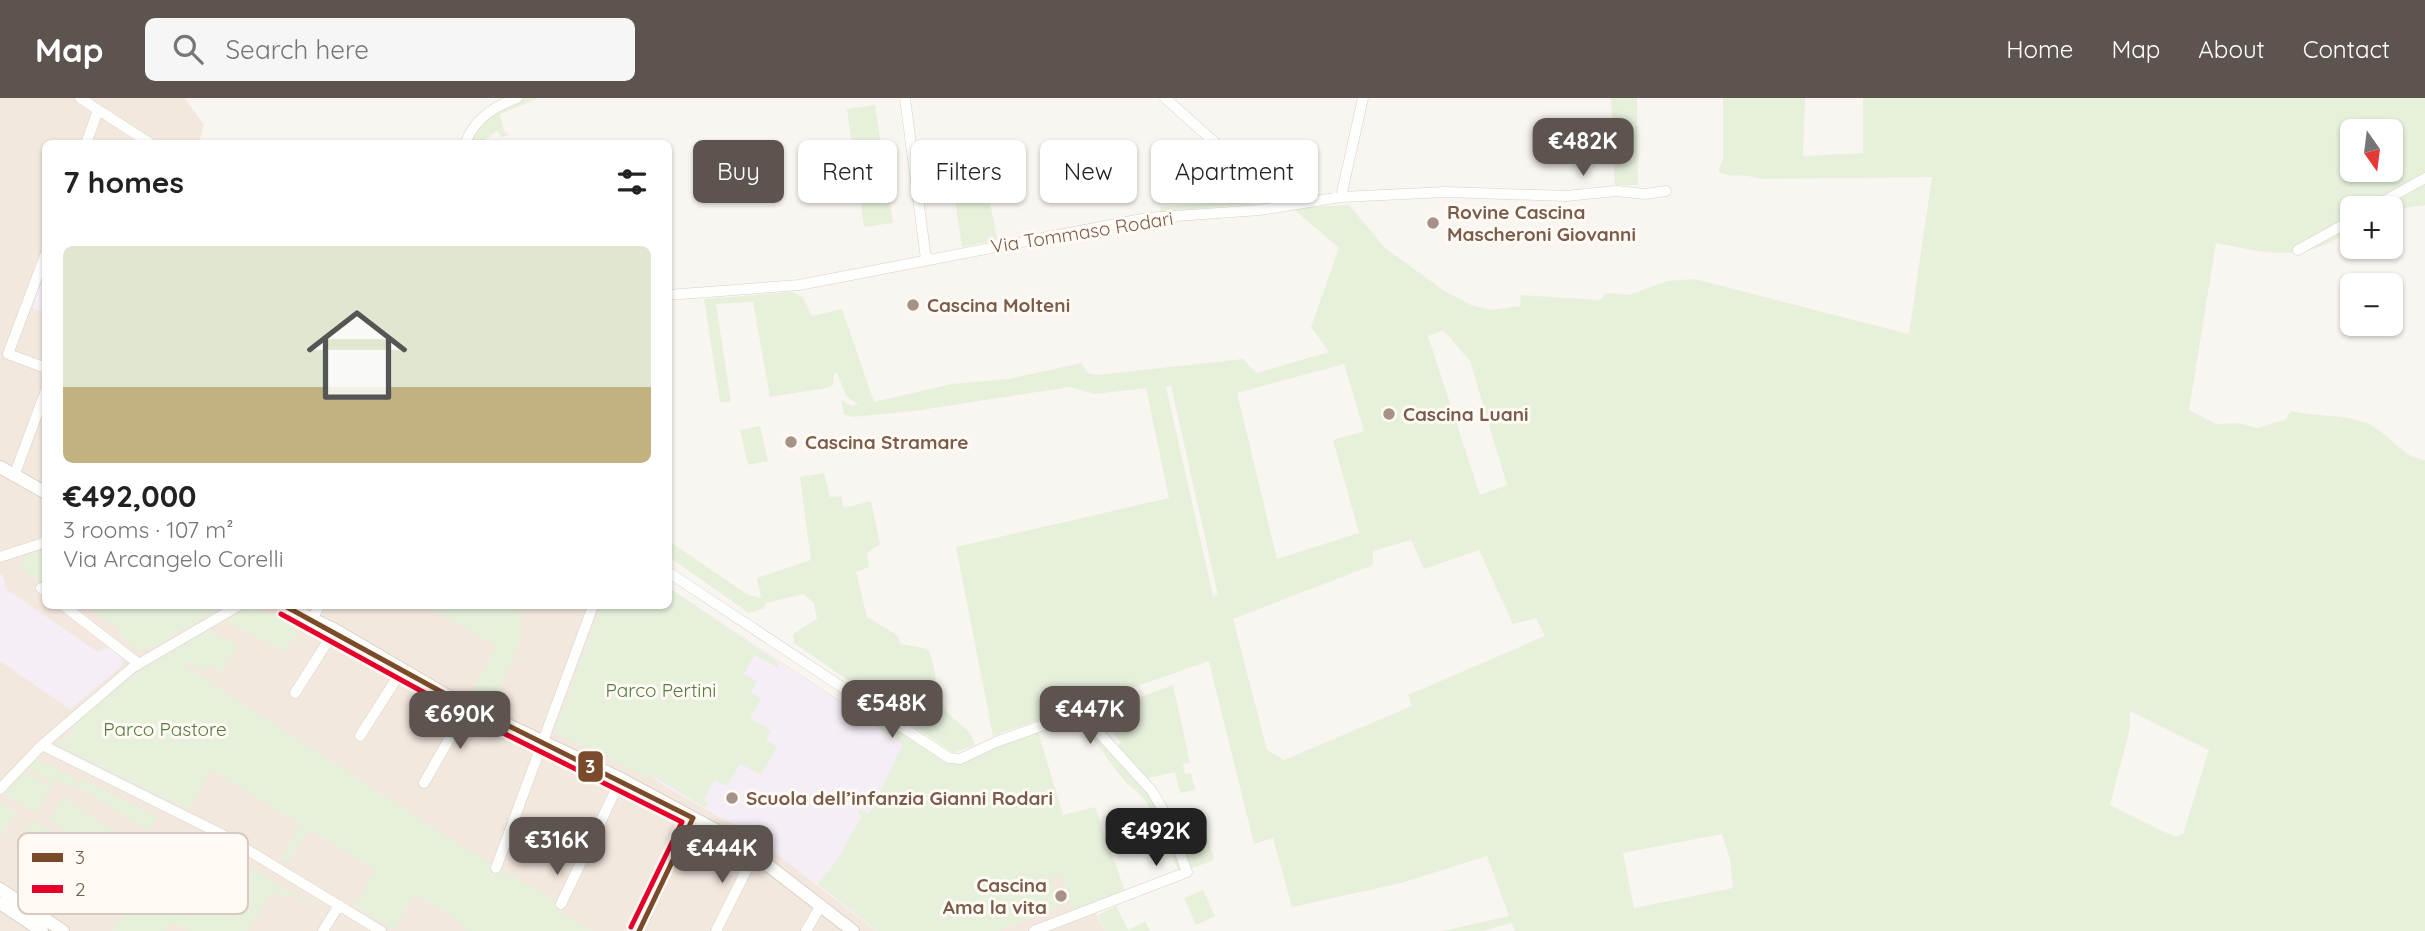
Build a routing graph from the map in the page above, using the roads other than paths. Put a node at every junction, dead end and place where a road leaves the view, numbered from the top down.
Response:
1 (80, 98) edge
2 (517, 98) edge
3 (905, 98) edge
4 (1165, 98) edge
5 (1363, 98) edge
6 (98, 110) junction
7 (87, 140) edge
8 (145, 140) edge
9 (468, 140) edge
10 (2425, 178) edge
11 (1666, 191) dead end
12 (2393, 196) edge
13 (1341, 197) junction
14 (1278, 205) junction
15 (2340, 227) edge
16 (2298, 250) dead end
17 (926, 259) junction
18 (42, 264) edge
19 (672, 295) edge
20 (42, 367) edge
21 (42, 401) edge
22 (0, 467) edge
23 (15, 475) junction
24 (42, 491) edge
25 (42, 543) edge
26 (0, 557) edge
27 (672, 575) edge
28 (68, 609) edge
29 (232, 609) edge
30 (292, 609) edge
31 (318, 609) edge
32 (592, 609) edge
33 (313, 618) junction
34 (335, 630) junction
35 (139, 664) junction
36 (402, 670) junction
37 (295, 693) dead end
38 (468, 706) junction
39 (360, 736) dead end
40 (541, 741) junction
41 (42, 745) junction
42 (621, 779) junction
43 (424, 783) dead end
44 (0, 789) edge
45 (693, 818) junction
46 (218, 833) edge
47 (248, 851) edge
48 (755, 853) junction
49 (496, 868) dead end
50 (0, 889) edge
51 (0, 903) edge
52 (561, 904) dead end
53 (18, 905) edge
54 (339, 905) junction
55 (821, 905) junction
56 (18, 913) edge
57 (20, 914) edge
58 (40, 925) edge
59 (63, 931) edge
60 (323, 931) edge
61 (381, 931) edge
62 (639, 931) edge
63 (716, 931) edge
64 (806, 931) edge
65 (853, 931) edge
66 (1034, 931) edge

1 - 6 street
2 - 9 street
3 - 17 street
4 - 14 street
5 - 13 street
6 - 7 street
6 - 8 street
10 - 12 street
11 - 13 street, Via Tommaso Rodari
13 - 14 street, Via Tommaso Rodari
14 - 17 street, Via Tommaso Rodari
15 - 16 street
17 - 19 street, Via Tommaso Rodari
18 - 20 street
21 - 23 street
22 - 23 street
23 - 24 street
25 - 26 street
27 - 66 street
28 - 35 street
29 - 35 street
30 - 33 street
31 - 33 street
32 - 40 street
33 - 34 street
34 - 36 street
34 - 37 street
35 - 41 street
36 - 38 street
36 - 39 street
38 - 40 street
38 - 43 street
40 - 42 street
40 - 49 street
41 - 44 street
41 - 46 street
42 - 45 street
42 - 52 street
45 - 48 street
45 - 62 street
47 - 54 street
48 - 55 street
48 - 63 street
50 - 53 street
51 - 56 street
54 - 60 street
54 - 61 street
55 - 64 street
55 - 65 street
57 - 58 street
58 - 59 street

